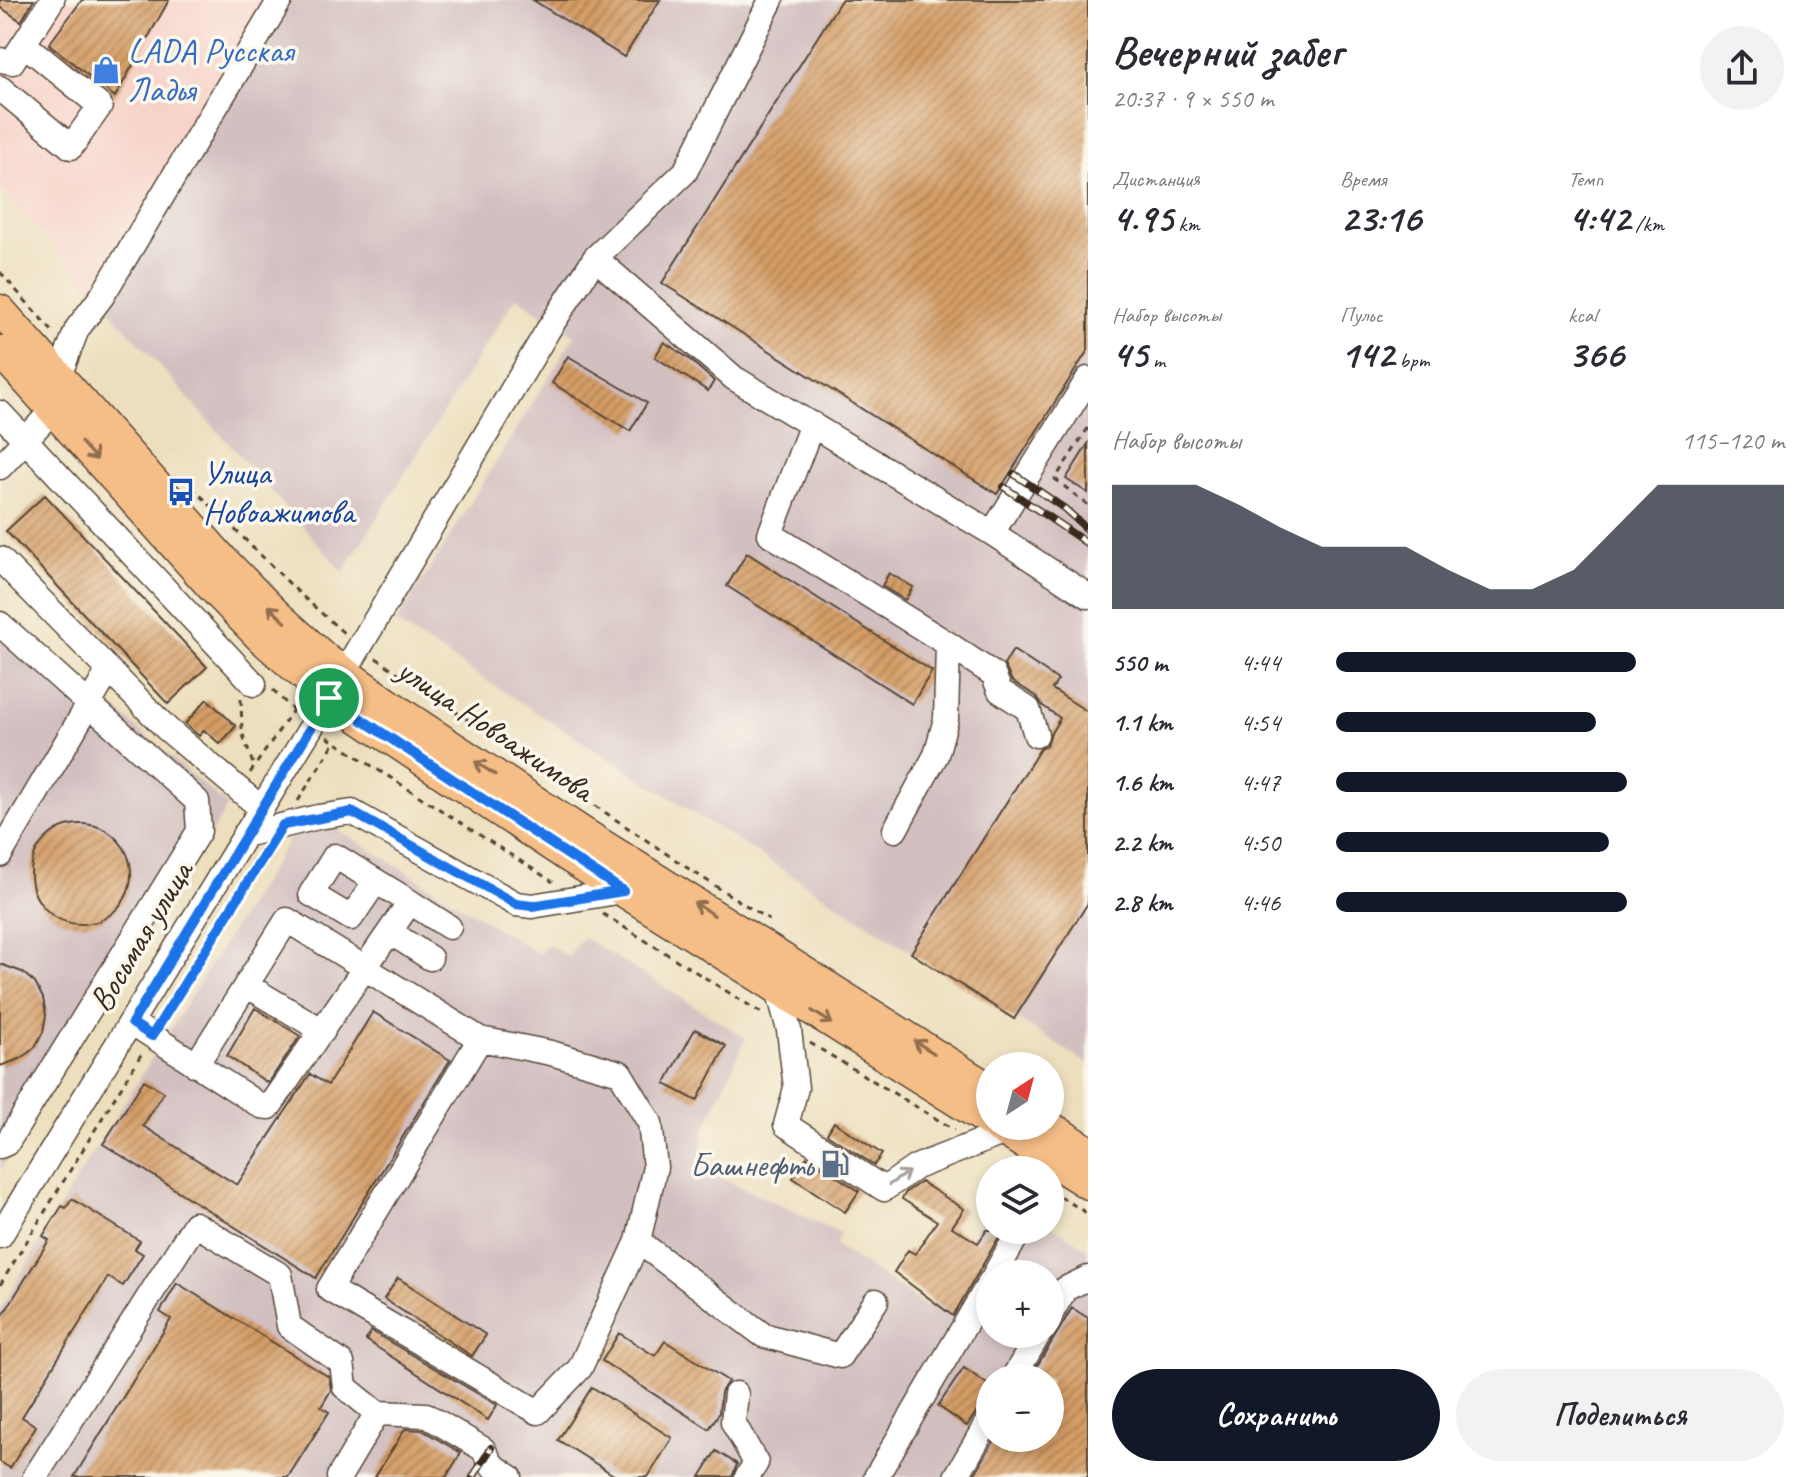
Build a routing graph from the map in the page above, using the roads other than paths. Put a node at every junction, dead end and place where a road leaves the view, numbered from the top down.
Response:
1 (52, 0) edge
2 (280, 0) edge
3 (771, 0) edge
4 (24, 44) junction
5 (0, 60) edge
6 (0, 88) edge
7 (595, 258) junction
8 (0, 310) edge
9 (0, 351) edge
10 (64, 363) junction
11 (1088, 379) edge
12 (53, 410) junction
13 (0, 413) edge
14 (812, 424) junction
15 (25, 440) junction
16 (0, 467) edge
17 (992, 533) junction
18 (0, 559) edge
19 (1088, 596) edge
20 (0, 624) edge
21 (948, 644) junction
22 (109, 670) junction
23 (247, 677) road end
24 (336, 685) junction
25 (90, 703) junction
26 (1036, 735) dead end
27 (261, 808) junction
28 (895, 830) dead end
29 (244, 835) junction
30 (0, 855) edge
31 (376, 881) dead end
32 (623, 891) junction
33 (410, 902) junction
34 (449, 927) dead end
35 (390, 932) junction
36 (430, 958) dead end
37 (365, 968) junction
38 (246, 985) junction
39 (778, 989) junction
40 (142, 1030) junction
41 (323, 1031) junction
42 (480, 1039) junction
43 (196, 1065) junction
44 (976, 1080) edge
45 (976, 1114) edge
46 (1064, 1136) edge
47 (976, 1137) edge
48 (1011, 1140) edge
49 (0, 1146) edge
50 (1088, 1151) edge
51 (1029, 1156) edge
52 (1064, 1180) edge
53 (1088, 1184) edge
54 (0, 1236) edge
55 (638, 1241) junction
56 (1088, 1278) edge
57 (1064, 1291) edge
58 (876, 1301) dead end
59 (976, 1306) edge
60 (736, 1394) dead end
61 (377, 1413) junction
62 (976, 1442) edge
63 (35, 1477) edge
64 (339, 1477) edge
65 (510, 1477) edge
66 (747, 1477) edge
67 (876, 1477) edge
68 (956, 1477) edge

1 - 4 street
2 - 10 street
3 - 7 street, Восьмая улица
4 - 5 street
4 - 6 street
7 - 14 street
7 - 24 street, Восьмая улица
8 - 10 main road, улица Новоажимова
9 - 12 main road, улица Новоажимова
24 -> 10 main road, улица Новоажимова
11 - 17 street
12 - 15 street
12 -> 24 main road, улица Новоажимова
13 - 15 street
14 - 17 street
14 - 21 street
15 - 16 street
15 - 23 street
17 - 19 street
18 - 22 street
20 - 25 street
21 - 26 street
21 - 28 street
22 - 25 street
22 - 27 street
24 - 27 street, Восьмая улица
24 - 32 main road, улица Новоажимова
44 -> 24 main road, улица Новоажимова
25 - 30 street
25 - 49 street
27 - 29 street, Восьмая улица
29 - 32 street
29 - 40 street, Восьмая улица
31 - 33 street
32 - 39 main road, улица Новоажимова
33 - 34 street
33 - 35 street
35 - 36 street
35 - 37 street
37 - 38 street
37 - 41 street
37 - 42 street
38 - 41 street
38 - 43 street
39 -> 45 main road, улица Новоажимова
39 -> 47 street
40 - 43 street
40 - 54 street, Восьмая улица
41 - 43 street
42 - 55 street
42 - 55 street
46 - 50 main road
48 - 51 main road, улица Новоажимова
52 - 53 main road, улица Новоажимова
55 - 58 street
56 - 57 street
59 - 67 street
60 - 66 street
61 - 63 street
61 - 64 street
61 - 65 street
62 - 68 street

